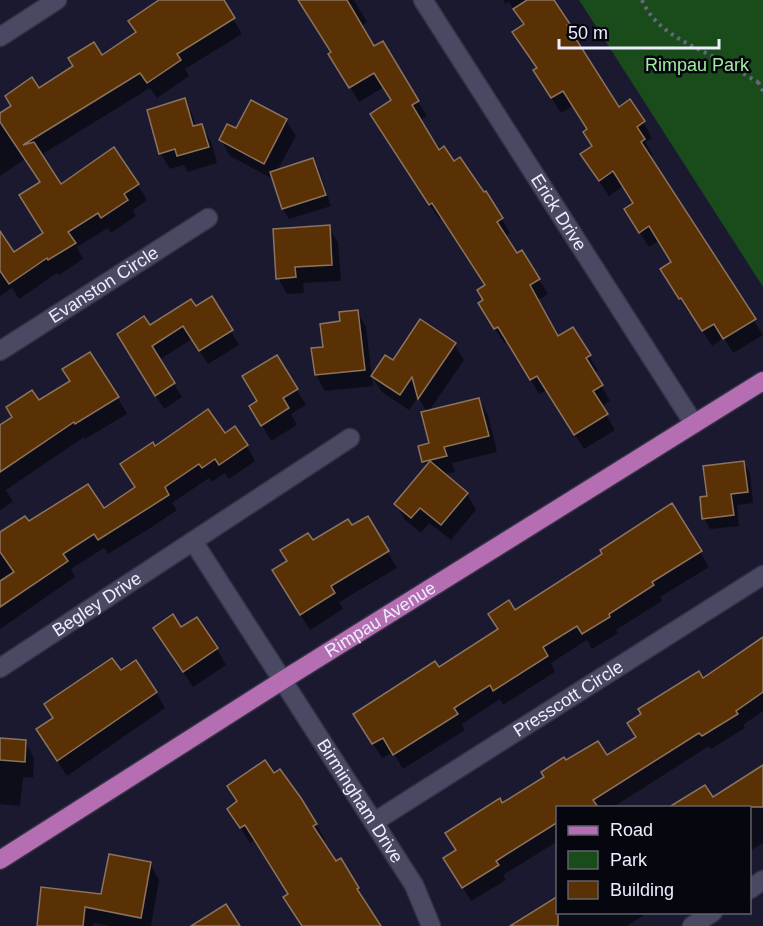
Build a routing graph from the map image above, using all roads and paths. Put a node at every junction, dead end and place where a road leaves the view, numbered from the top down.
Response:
1 (57, 0) edge
2 (423, 0) edge
3 (642, 0) edge
4 (0, 37) edge
5 (761, 82) edge
6 (763, 91) edge
7 (208, 218) dead end
8 (0, 351) edge
9 (763, 381) edge
10 (694, 424) junction
11 (351, 438) dead end
12 (193, 541) junction
13 (763, 575) edge
14 (0, 668) edge
15 (283, 680) junction
16 (374, 822) junction
17 (0, 860) edge
18 (710, 914) edge
19 (431, 926) edge
20 (692, 926) edge

1 - 4 street
2 - 10 street, Erick Drive
3 - 5 path
5 - 6 path
7 - 8 street, Evanston Circle
9 - 10 main road, Rimpau Avenue
10 - 15 main road, Rimpau Avenue
11 - 12 street, Begley Drive
12 - 14 street, Begley Drive
12 - 15 street, Birmingham Drive
13 - 16 street, Presscott Circle
15 - 16 street, Birmingham Drive
15 - 17 main road, Rimpau Avenue
16 - 19 street, Birmingham Drive
18 - 20 street

